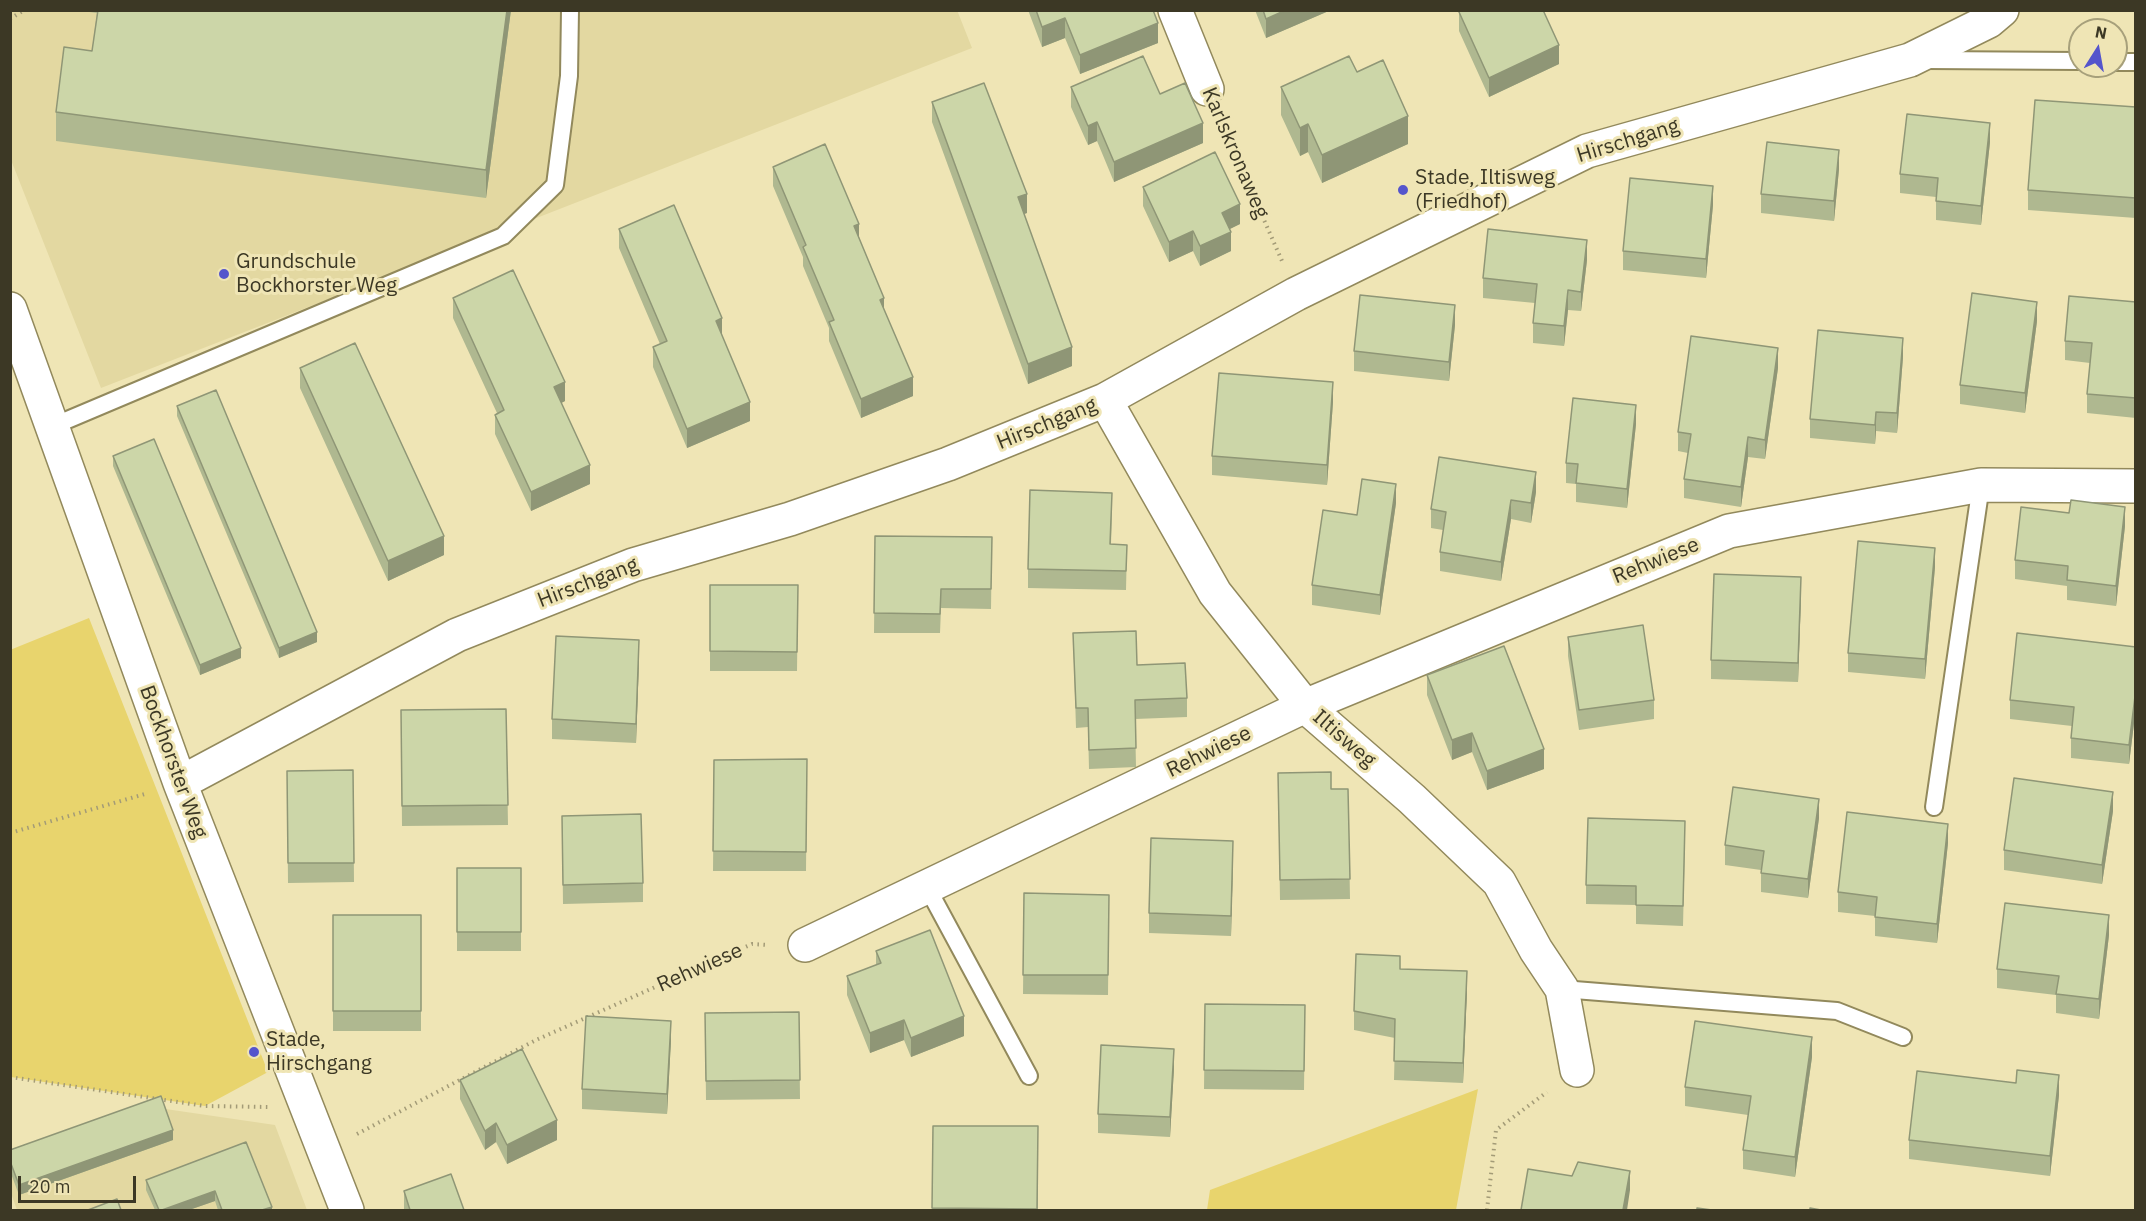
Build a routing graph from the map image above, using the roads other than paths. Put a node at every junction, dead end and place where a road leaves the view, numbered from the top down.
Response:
1 (570, 10) edge
2 (1175, 10) edge
3 (2002, 10) edge
4 (1910, 60) junction
5 (2068, 61) edge
6 (1207, 89) road end
7 (10, 309) edge
8 (1105, 400) junction
9 (53, 426) junction
10 (1981, 485) junction
11 (2136, 486) edge
12 (1305, 705) junction
13 (180, 783) junction
14 (1934, 807) dead end
15 (927, 887) junction
16 (805, 945) road end
17 (1562, 989) junction
18 (1903, 1037) dead end
19 (1577, 1070) road end
20 (1029, 1076) dead end
21 (347, 1210) edge

1 - 9 lane
2 - 6 street, Karlskronaweg
3 - 4 street, Hirschgang
4 - 5 lane, Hirschgang
4 - 8 street, Hirschgang
7 - 9 street, Bockhorster Weg
8 - 12 street, Iltisweg
8 - 13 street, Hirschgang
9 - 13 street, Bockhorster Weg
10 - 11 street, Rehwiese
10 - 12 street, Rehwiese
10 - 14 lane
12 - 15 street, Rehwiese
12 - 17 street, Iltisweg
13 - 21 street, Bockhorster Weg
15 - 16 street, Rehwiese
15 - 20 lane
17 - 18 lane
17 - 19 street, Iltisweg

